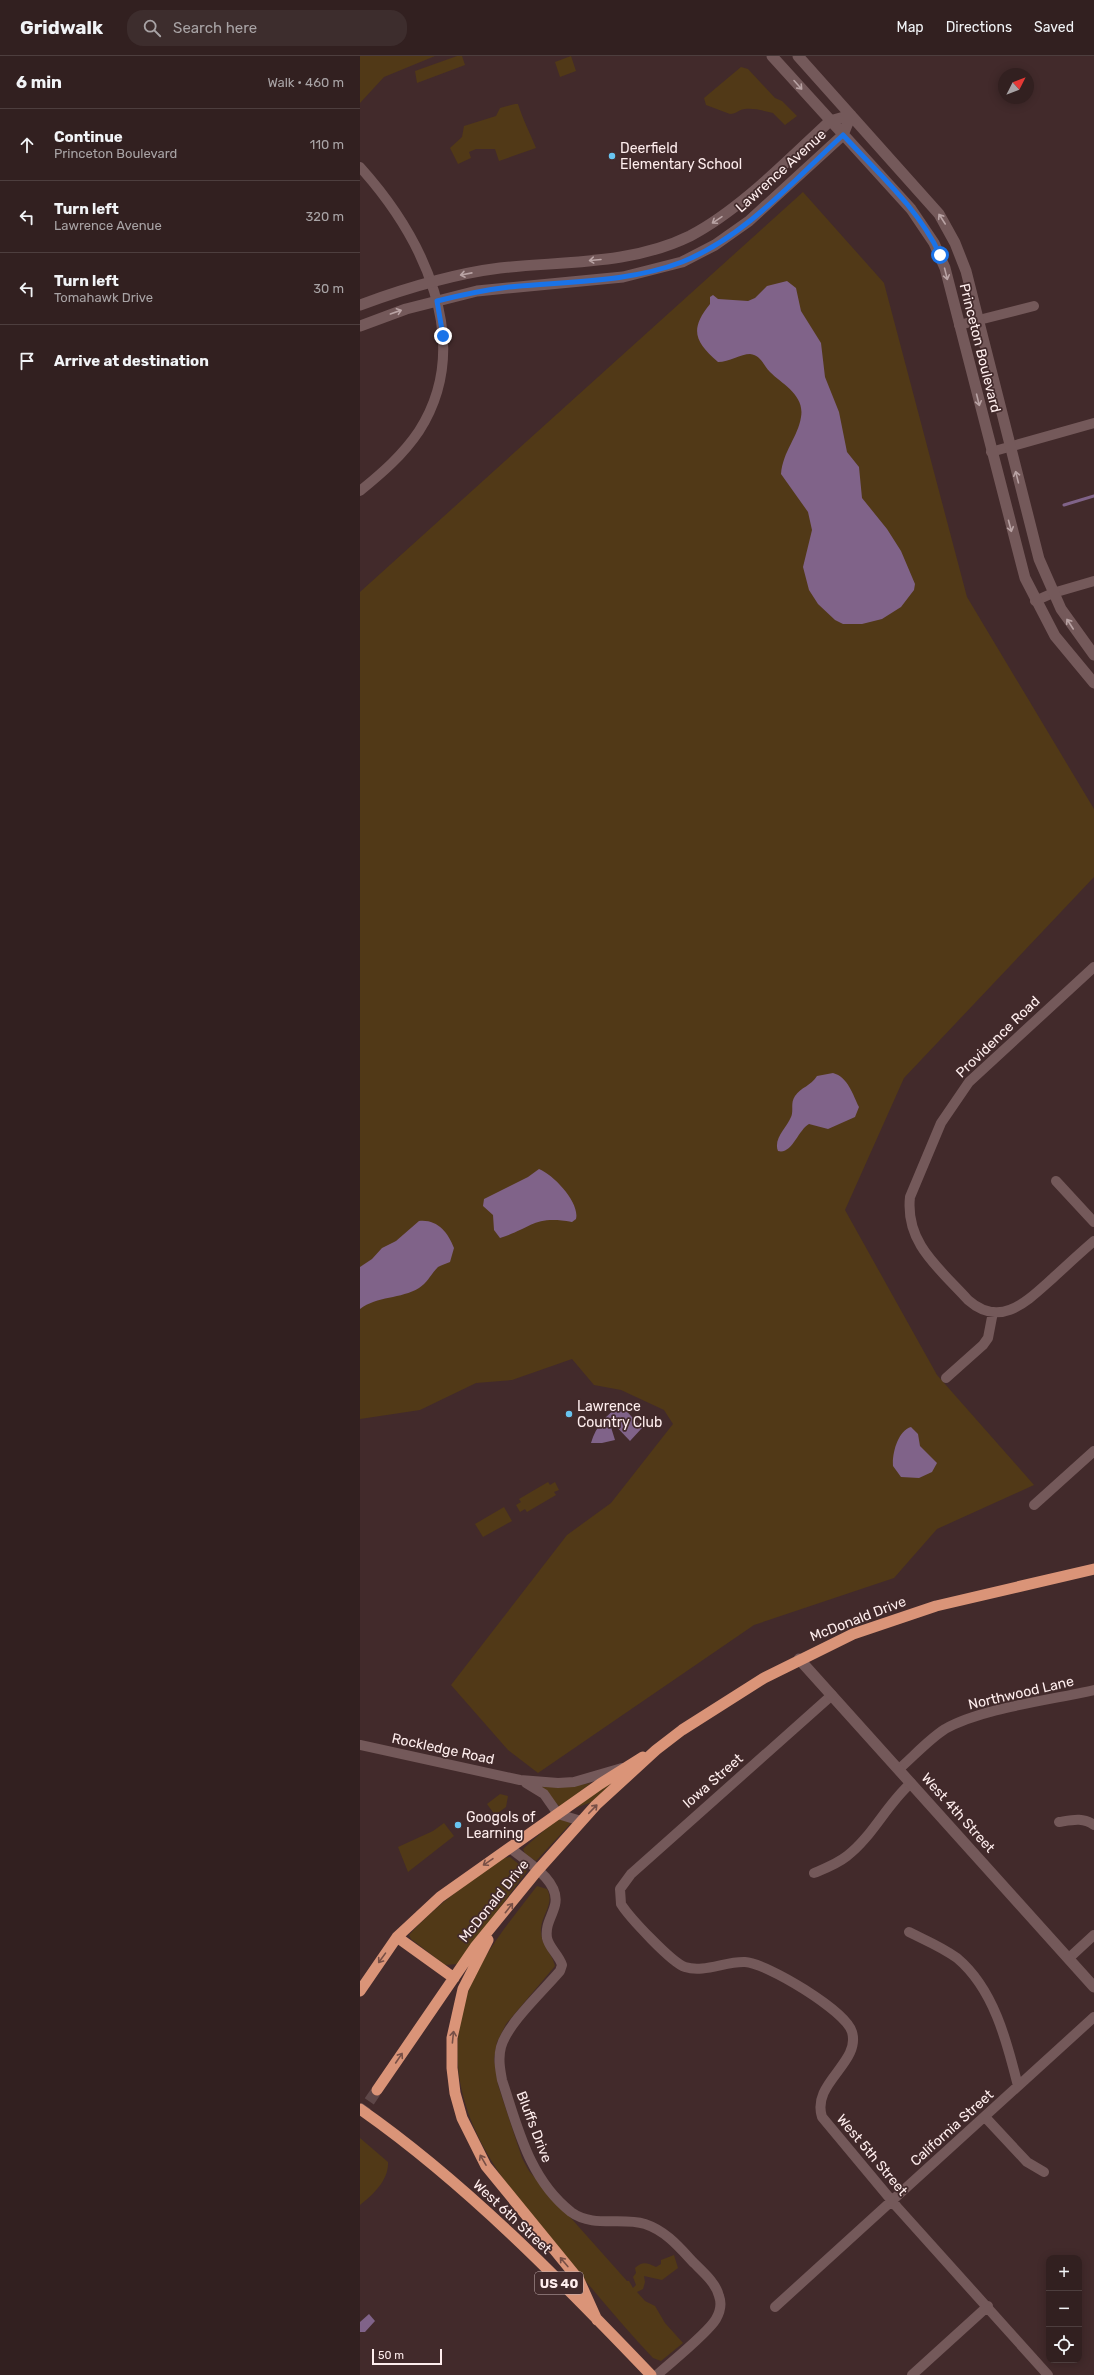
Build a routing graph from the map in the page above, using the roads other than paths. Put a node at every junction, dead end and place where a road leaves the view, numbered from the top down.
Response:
1 (772, 56) edge
2 (798, 56) edge
3 (851, 115) junction
4 (830, 121) junction
5 (843, 135) junction
6 (360, 167) edge
7 (432, 281) junction
8 (437, 301) junction
9 (360, 305) edge
10 (1034, 306) dead end
11 (978, 320) junction
12 (959, 325) junction
13 (360, 326) edge
14 (1094, 423) edge
15 (1010, 447) junction
16 (991, 452) junction
17 (360, 492) edge
18 (1094, 581) edge
19 (1053, 593) junction
20 (1035, 601) junction
21 (1094, 655) edge
22 (1094, 683) edge
23 (1094, 967) edge
24 (1056, 1181) dead end
25 (1094, 1222) edge
26 (1094, 1241) edge
27 (994, 1312) junction
28 (946, 1378) dead end
29 (1094, 1451) edge
30 (1034, 1506) dead end
31 (1094, 1569) edge
32 (799, 1659) junction
33 (1094, 1690) edge
34 (832, 1695) junction
35 (360, 1745) edge
36 (656, 1750) junction
37 (624, 1768) junction
38 (899, 1769) junction
39 (520, 1780) junction
40 (911, 1783) junction
41 (558, 1814) junction
42 (582, 1821) junction
43 (1060, 1822) dead end
44 (1094, 1825) edge
45 (510, 1848) junction
46 (537, 1871) junction
47 (814, 1873) dead end
48 (619, 1893) joint
49 (498, 1922) junction
50 (909, 1932) dead end
51 (1094, 1935) edge
52 (397, 1937) junction
53 (1069, 1958) junction
54 (454, 1978) junction
55 (1094, 1987) edge
56 (360, 1990) edge
57 (1094, 2017) edge
58 (1018, 2086) junction
59 (377, 2090) tunnel mouth
60 (360, 2109) edge
61 (985, 2117) junction
62 (1044, 2172) dead end
63 (893, 2201) junction
64 (988, 2306) junction
65 (775, 2307) dead end
66 (597, 2320) junction
67 (651, 2375) edge
68 (657, 2375) edge
69 (912, 2375) edge
70 (1048, 2375) edge

1 -> 4 street, Princeton Boulevard
2 - 3 street, Princeton Boulevard
3 - 4 street, Lawrence Avenue
3 - 5 street, Lawrence Avenue
11 -> 3 street, Princeton Boulevard
4 - 5 street, Princeton Boulevard
4 -> 7 street, Lawrence Avenue
5 - 8 street, Lawrence Avenue
5 -> 12 street, Princeton Boulevard
6 - 7 street
7 - 8 street
7 - 9 street, Lawrence Avenue
13 -> 8 street, Lawrence Avenue
8 - 17 street
10 - 11 street
11 - 12 street
11 - 15 street, Princeton Boulevard
12 -> 16 street, Princeton Boulevard
14 - 15 street
15 - 16 street
19 -> 15 street, Princeton Boulevard
16 -> 20 street, Princeton Boulevard
18 - 19 street
19 - 20 street
21 -> 19 street, Princeton Boulevard
20 - 22 street, Princeton Boulevard
23 - 27 street, Providence Road
24 - 25 street
26 - 27 street
27 - 28 street
29 - 30 street
31 - 32 highway, McDonald Drive
32 - 34 street, West 4th Street
32 - 36 highway, McDonald Drive
33 - 38 street, Northwood Lane
34 - 38 street, West 4th Street
34 - 48 street, Iowa Street
35 - 39 street, Rockledge Road
36 - 37 highway, McDonald Drive
42 -> 36 highway, McDonald Drive
37 - 39 street
37 - 41 highway, McDonald Drive
38 - 40 street, West 4th Street
39 - 41 street
40 - 47 street
40 - 53 street, West 4th Street
41 - 42 street
41 - 45 highway, McDonald Drive
42 - 46 highway, McDonald Drive
43 - 44 street
45 - 46 street, Bluffs Drive
45 -> 52 highway, McDonald Drive
49 -> 46 highway, McDonald Drive
46 - 68 street, Bluffs Drive
48 - 63 street, West 5th Street
49 - 54 highway, McDonald Drive
66 -> 49 highway
50 - 58 street
51 - 53 street
52 - 54 highway
52 -> 56 highway, McDonald Drive
53 - 55 street, West 4th Street
59 -> 54 highway, McDonald Drive
57 - 58 street, California Street
58 - 61 street, California Street
60 - 66 highway, West 6th Street / US 40
61 - 62 street
61 - 63 street, California Street
63 - 64 street, West 5th Street
63 - 65 street, California Street
64 - 69 street
64 - 70 street, West 5th Street
66 - 67 highway, West 6th Street / US 40

